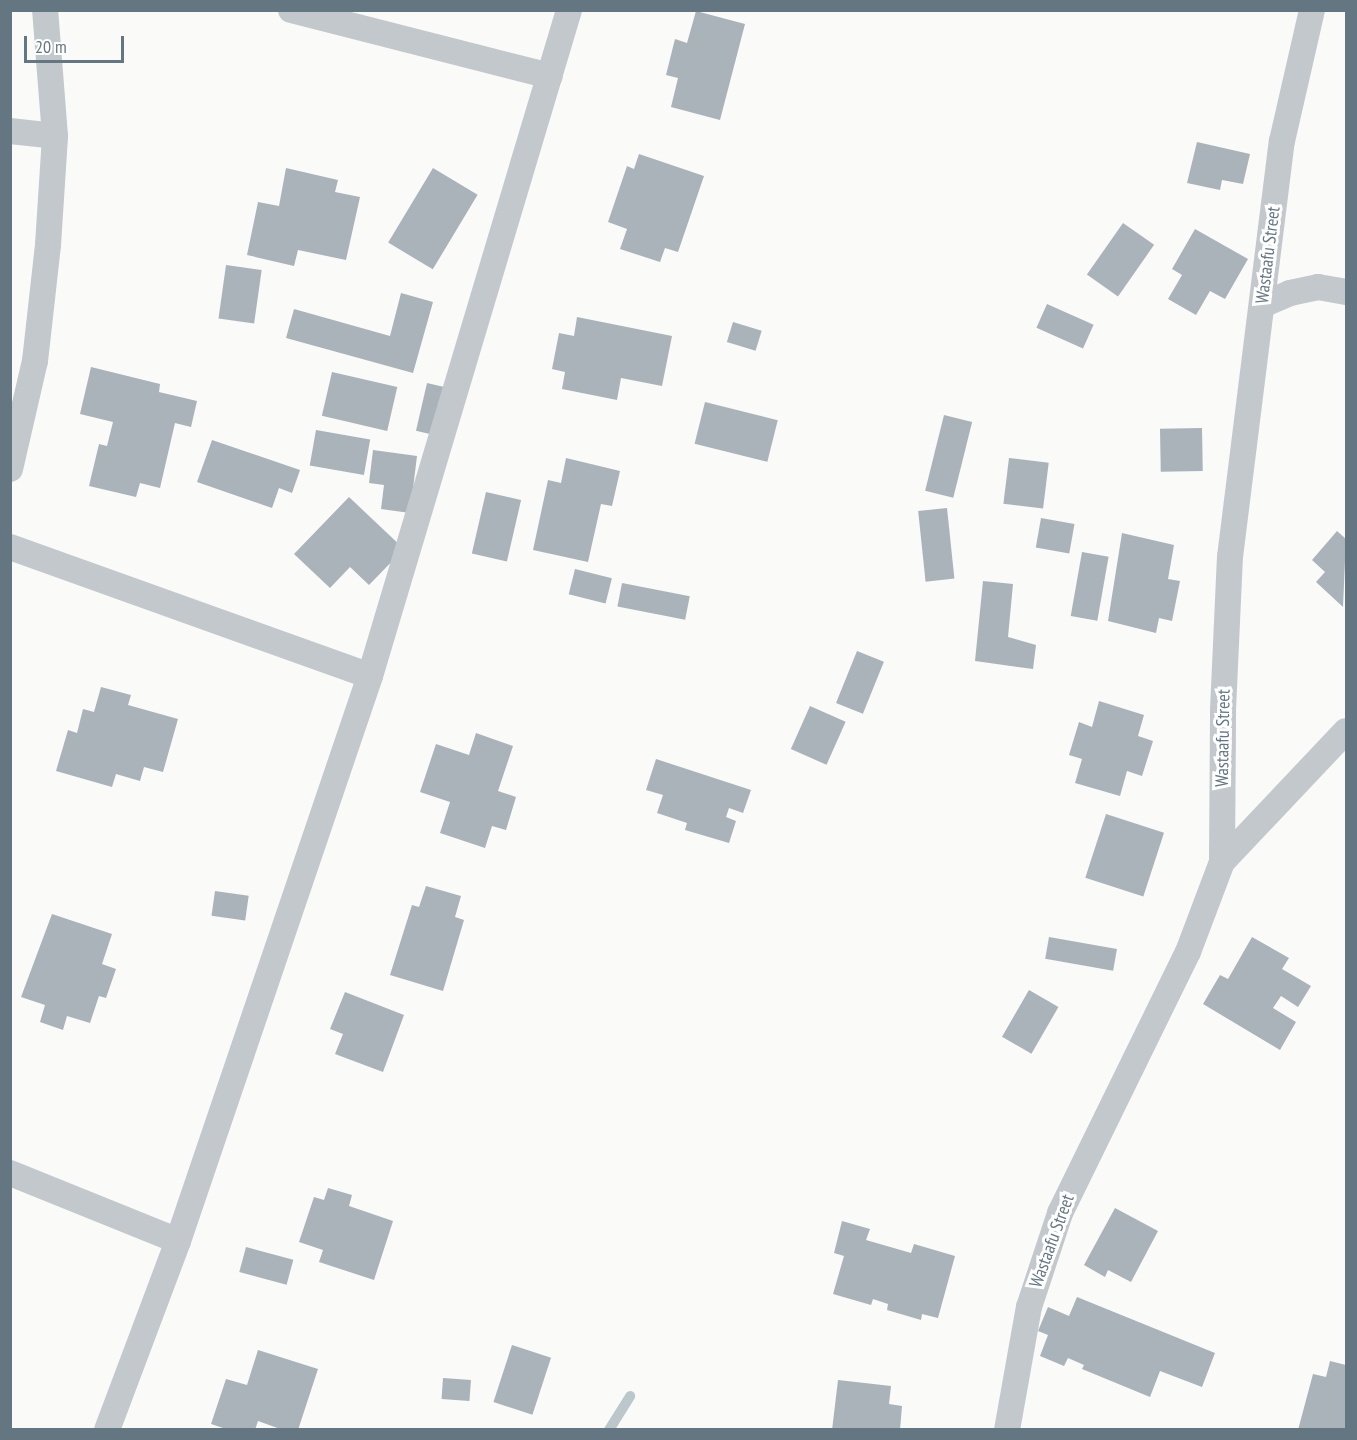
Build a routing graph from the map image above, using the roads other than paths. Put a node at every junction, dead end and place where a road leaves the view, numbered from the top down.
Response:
1 (45, 10) edge
2 (291, 10) edge
3 (568, 10) edge
4 (1312, 10) edge
5 (550, 76) junction
6 (10, 131) edge
7 (55, 136) junction
8 (1347, 292) edge
9 (1262, 305) junction
10 (10, 469) edge
11 (10, 547) edge
12 (370, 676) junction
13 (1347, 731) edge
14 (1222, 862) junction
15 (10, 1173) edge
16 (177, 1241) junction
17 (107, 1430) edge
18 (1007, 1430) edge

1 - 7 street
2 - 5 street
3 - 5 street
4 - 9 street, Wastaafu Street
5 - 12 street
6 - 7 street
7 - 10 street
8 - 9 street
9 - 14 street, Wastaafu Street
11 - 12 street
12 - 16 street
13 - 14 street
14 - 18 street, Wastaafu Street
15 - 16 street
16 - 17 street

